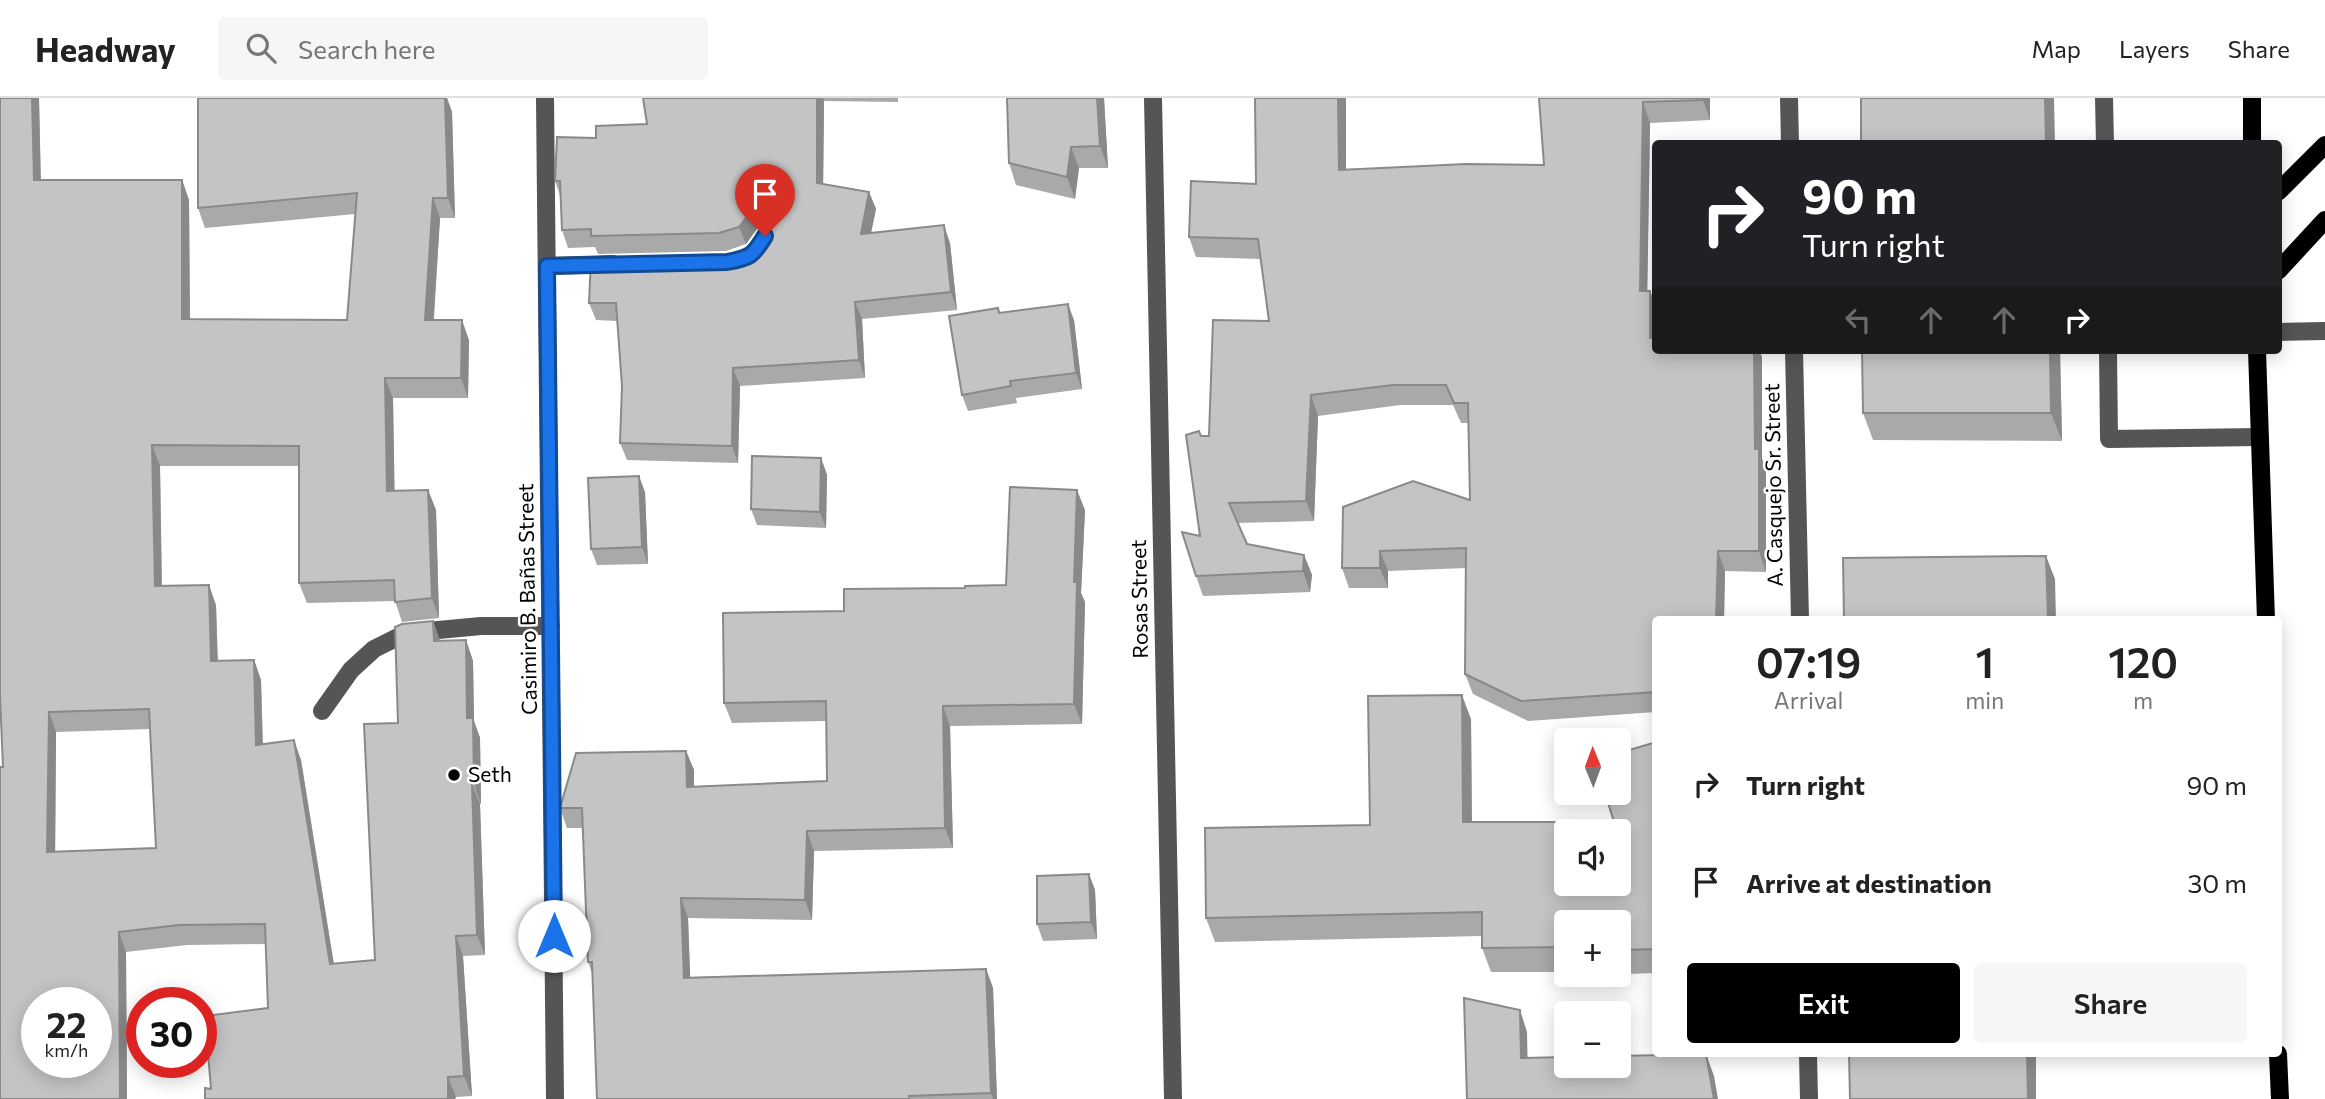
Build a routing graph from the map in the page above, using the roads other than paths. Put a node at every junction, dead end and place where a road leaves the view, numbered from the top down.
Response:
1 (545, 98) edge
2 (1153, 98) edge
3 (1789, 98) edge
4 (2105, 98) edge
5 (2252, 98) edge
6 (1790, 140) edge
7 (2105, 140) edge
8 (2252, 140) edge
9 (2325, 145) edge
10 (2282, 188) edge
11 (2325, 220) edge
12 (630, 264) edge
13 (547, 266) junction
14 (2282, 267) edge
15 (2325, 331) edge
16 (2282, 332) edge
17 (1794, 354) edge
18 (2108, 354) edge
19 (2257, 354) edge
20 (2260, 437) junction
21 (1800, 616) edge
22 (2266, 616) edge
23 (551, 626) junction
24 (322, 710) dead end
25 (1808, 1057) edge
26 (2278, 1057) edge
27 (555, 1099) edge
28 (1173, 1099) edge
29 (1809, 1099) edge
30 (2280, 1099) edge

1 - 13 street, Casimiro B. Bañas Street
2 - 28 street, Rosas Street
3 - 6 street
4 - 7 street
5 - 8 main road
9 - 10 main road
11 - 14 main road
12 - 13 street
13 - 23 street, Casimiro B. Bañas Street
15 - 16 street
17 - 21 street, A. Casquejo Sr. Street
18 - 20 street
19 - 20 main road
20 - 22 main road
23 - 24 street
23 - 27 street, Casimiro B. Bañas Street
25 - 29 street
26 - 30 main road

